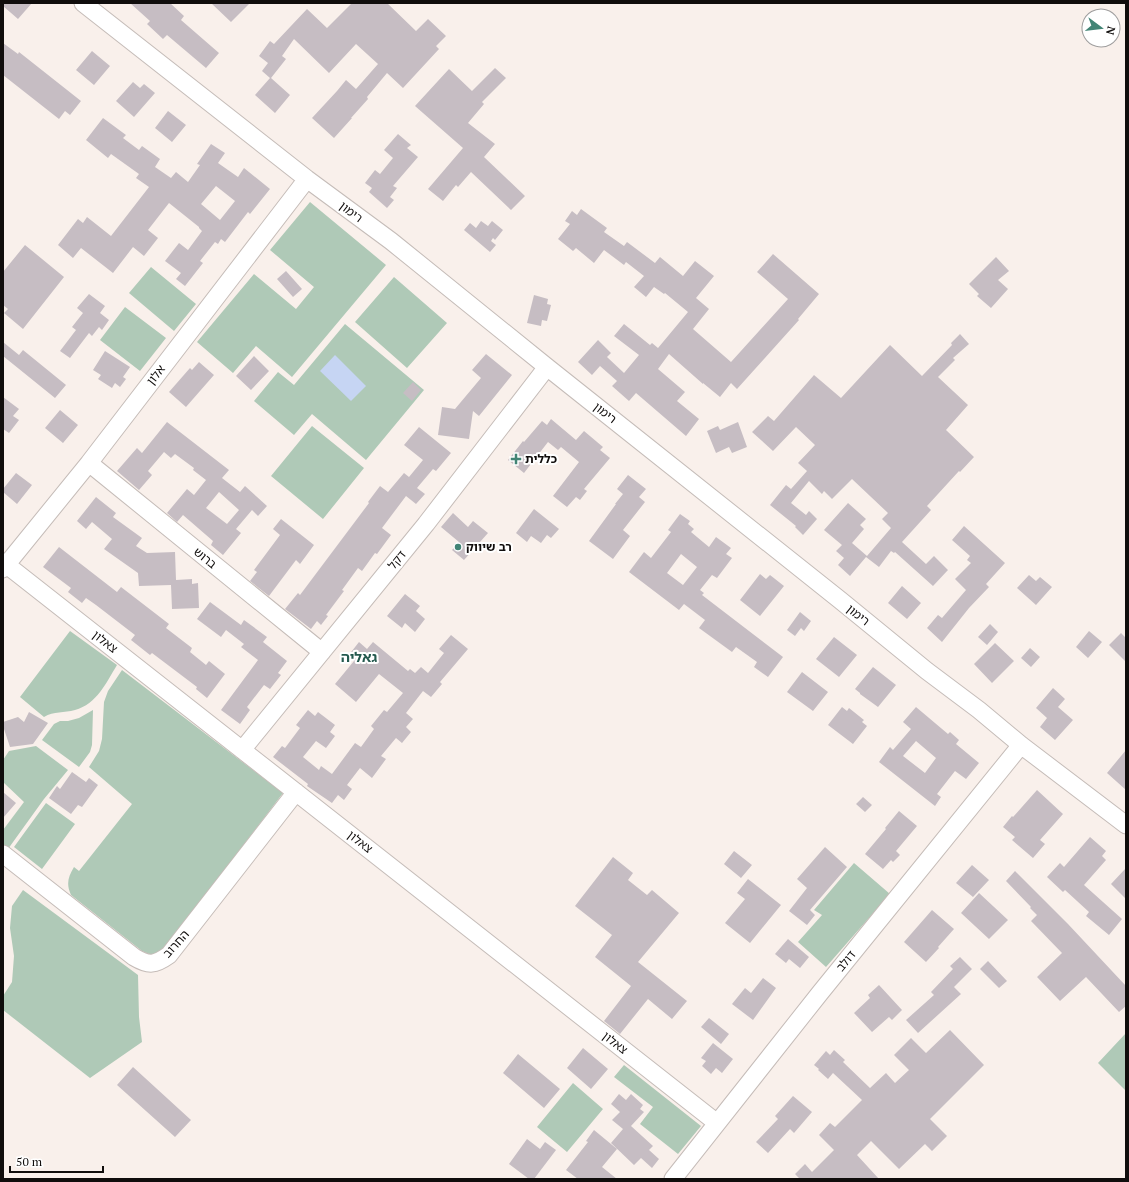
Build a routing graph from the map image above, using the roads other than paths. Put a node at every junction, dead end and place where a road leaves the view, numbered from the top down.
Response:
1 (82, 3) edge
2 (307, 179) junction
3 (547, 367) junction
4 (89, 463) junction
5 (4, 565) edge
6 (322, 652) junction
7 (1021, 745) junction
8 (242, 750) junction
9 (296, 792) junction
10 (1126, 825) edge
11 (3, 854) edge
12 (717, 1123) junction
13 (673, 1179) edge

1 - 2 street, רימון
2 - 3 street, רימון
2 - 4 street, אלון
3 - 6 street, דקל
3 - 7 street, רימון
4 - 5 street, אלון
4 - 6 street, ברוש
5 - 8 street, צאלון
6 - 8 street, דקל
7 - 10 street, רימון
7 - 12 street, דולב
8 - 9 street, צאלון
9 - 11 street, החרוב
9 - 12 street, צאלון
12 - 13 street, דולב

